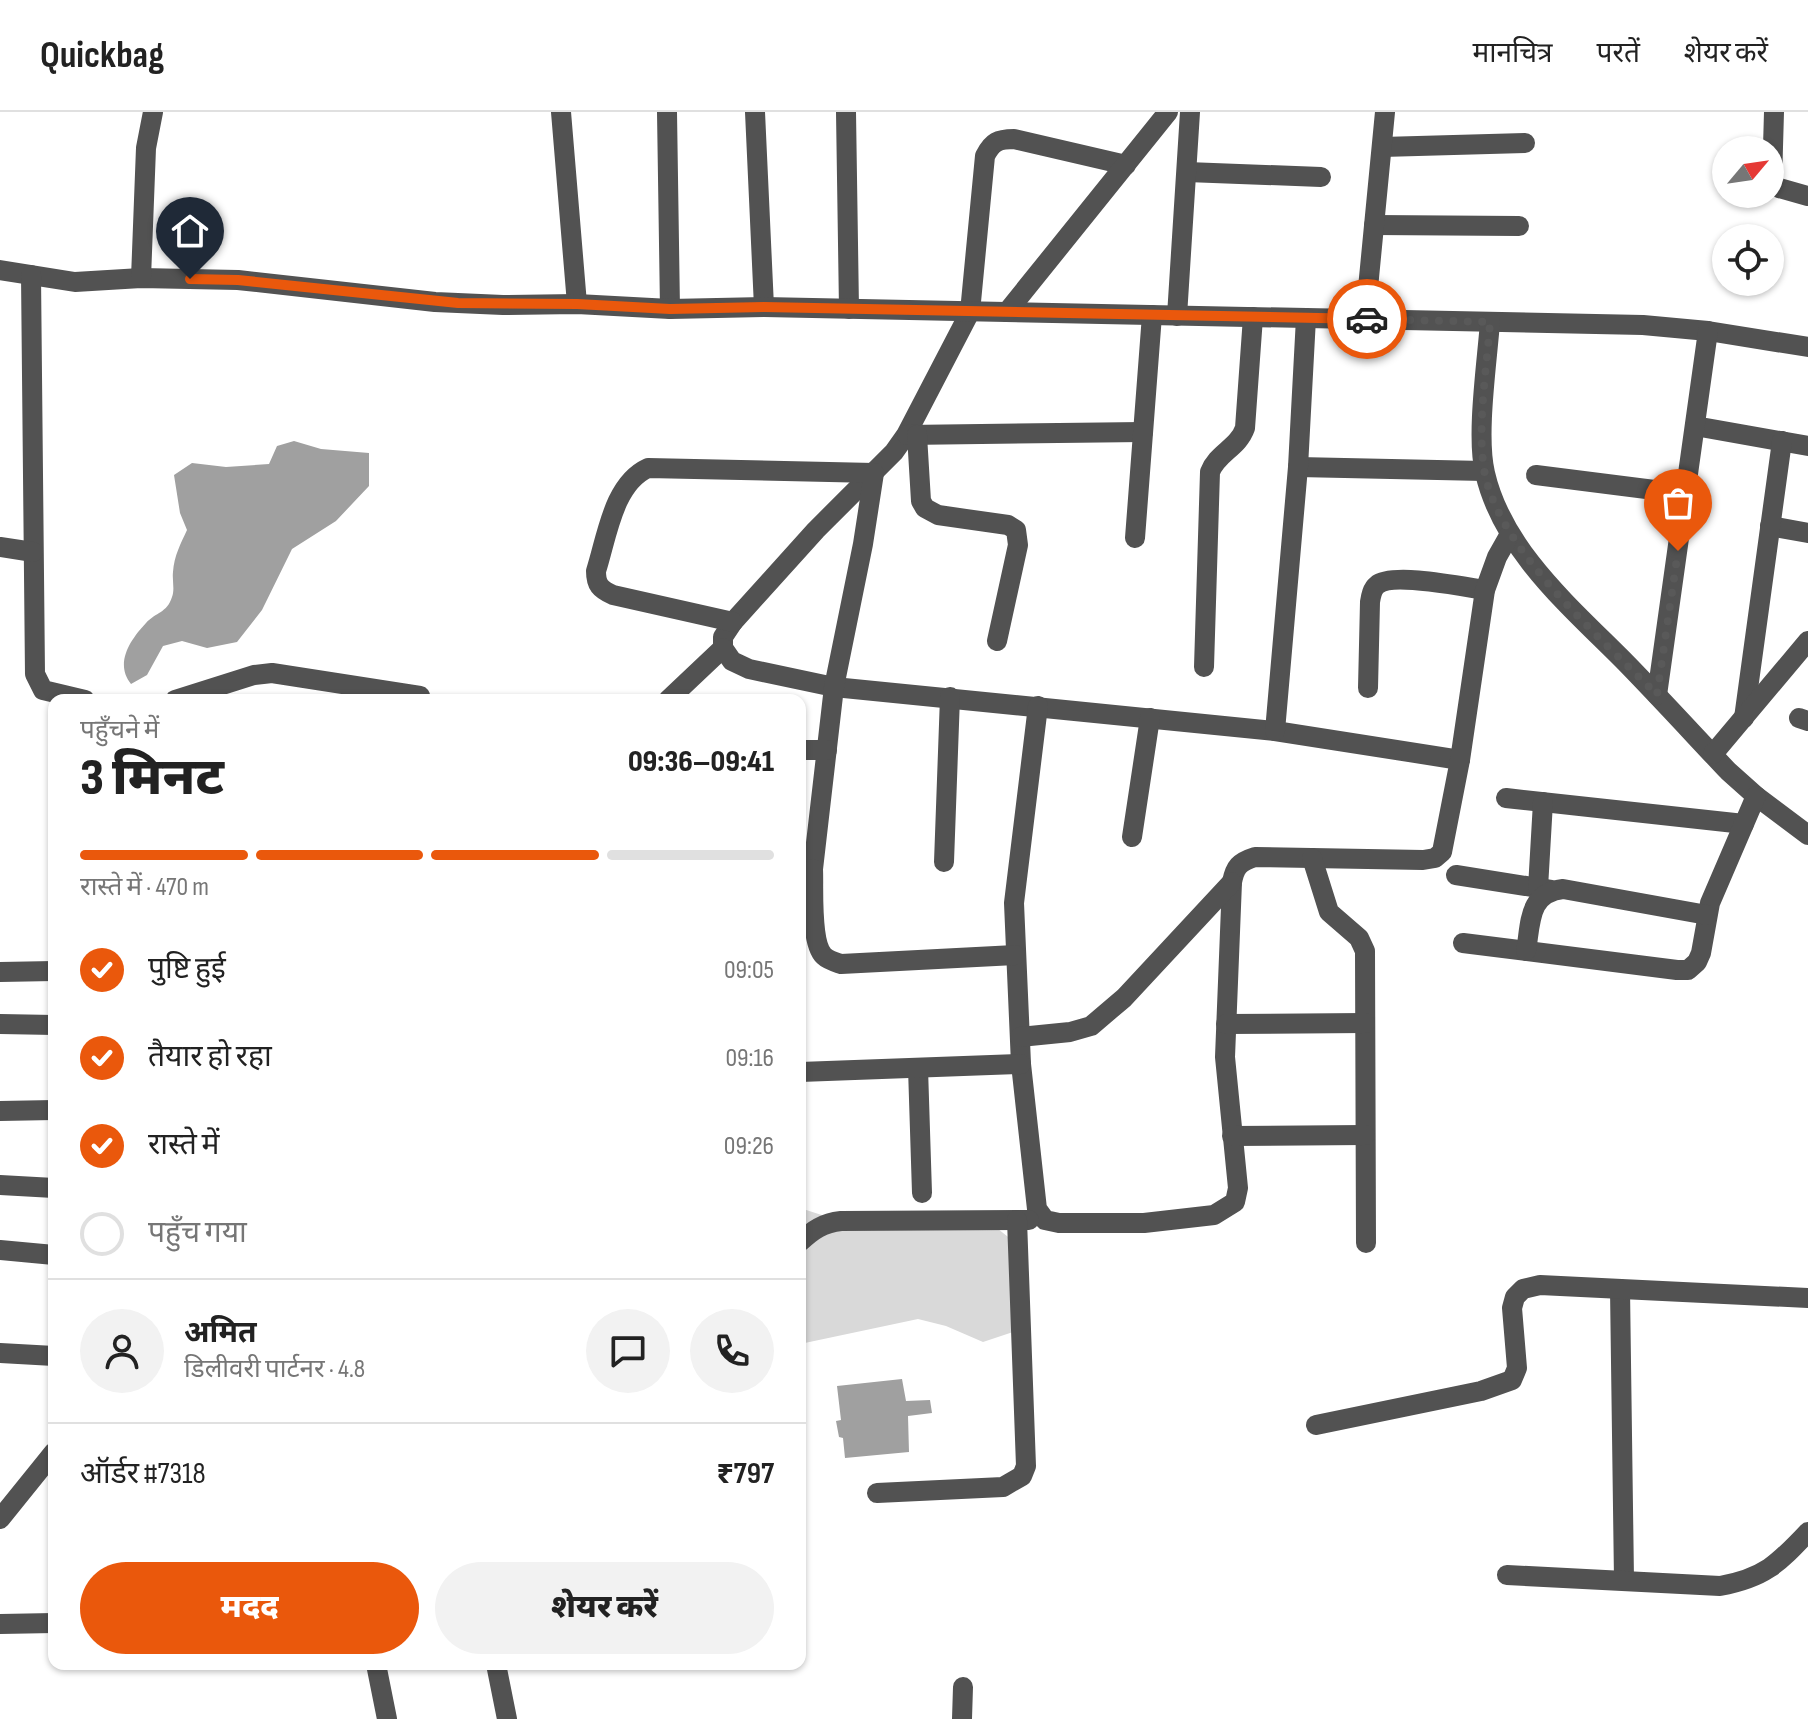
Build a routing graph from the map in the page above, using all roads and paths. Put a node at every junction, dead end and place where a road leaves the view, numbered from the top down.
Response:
1 (153, 112) edge
2 (561, 112) edge
3 (667, 112) edge
4 (755, 112) edge
5 (846, 112) edge
6 (1168, 112) edge
7 (1190, 112) edge
8 (1385, 112) edge
9 (1774, 112) edge
10 (1525, 143) dead end
11 (1382, 147) junction
12 (1126, 165) junction
13 (1187, 172) junction
14 (1321, 177) dead end
15 (1808, 196) edge
16 (1374, 225) junction
17 (1519, 226) dead end
18 (0, 270) edge
19 (31, 275) junction
20 (141, 278) junction
21 (577, 304) junction
22 (764, 307) junction
23 (670, 309) junction
24 (849, 309) junction
25 (970, 312) junction
26 (1007, 312) junction
27 (1152, 315) junction
28 (1177, 316) junction
29 (1253, 317) junction
30 (1306, 318) junction
31 (1365, 319) junction
32 (1490, 322) junction
33 (1708, 331) junction
34 (1808, 347) edge
35 (1695, 426) junction
36 (1143, 432) junction
37 (912, 435) junction
38 (1782, 441) junction
39 (1808, 446) edge
40 (1298, 467) junction
41 (1484, 471) junction
42 (874, 473) junction
43 (1536, 475) dead end
44 (1686, 494) junction
45 (1770, 526) junction
46 (1808, 533) edge
47 (1510, 534) junction
48 (1135, 538) dead end
49 (0, 547) edge
50 (33, 552) junction
51 (1485, 590) junction
52 (733, 622) junction
53 (997, 641) dead end
54 (1808, 641) edge
55 (723, 648) junction
56 (1204, 667) dead end
57 (834, 687) junction
58 (1368, 688) dead end
59 (60, 694) edge
60 (216, 694) edge
61 (407, 694) edge
62 (674, 694) edge
63 (1657, 695) junction
64 (950, 697) junction
65 (1038, 706) junction
66 (1150, 718) junction
67 (1744, 718) junction
68 (1275, 731) junction
69 (806, 750) edge
70 (827, 750) junction
71 (1713, 754) junction
72 (1460, 760) junction
73 (1756, 796) junction
74 (1506, 798) dead end
75 (1543, 802) junction
76 (1744, 824) junction
77 (1808, 835) edge
78 (1132, 837) dead end
79 (1312, 858) junction
80 (944, 862) dead end
81 (807, 875) edge
82 (1456, 875) dead end
83 (1232, 882) junction
84 (1545, 889) junction
85 (1707, 915) junction
86 (1463, 943) dead end
87 (1526, 951) junction
88 (1015, 955) junction
89 (48, 971) edge
90 (0, 972) edge
91 (1365, 1023) junction
92 (0, 1024) edge
93 (1226, 1024) junction
94 (48, 1025) edge
95 (1020, 1037) junction
96 (1021, 1064) junction
97 (918, 1068) junction
98 (806, 1072) edge
99 (48, 1110) edge
100 (0, 1111) edge
101 (1365, 1135) junction
102 (1232, 1136) junction
103 (0, 1185) edge
104 (48, 1188) edge
105 (922, 1193) dead end
106 (1017, 1220) junction
107 (1045, 1220) junction
108 (806, 1236) edge
109 (1366, 1243) dead end
110 (0, 1250) edge
111 (48, 1254) edge
112 (1620, 1289) junction
113 (1808, 1298) edge
114 (0, 1353) edge
115 (48, 1356) edge
116 (1316, 1425) dead end
117 (48, 1461) edge
118 (877, 1493) dead end
119 (0, 1519) edge
120 (1808, 1532) edge
121 (1507, 1575) dead end
122 (1624, 1580) junction
123 (48, 1623) edge
124 (0, 1624) edge
125 (377, 1670) edge
126 (497, 1670) edge
127 (963, 1687) dead end
128 (387, 1719) edge
129 (507, 1719) edge
130 (962, 1719) edge

1 - 20 street
2 - 21 street
3 - 23 street
4 - 22 street
5 - 24 street
6 - 12 street
7 - 13 street
8 - 11 street
9 - 15 street
10 - 11 street
11 - 16 street
12 - 25 street
12 - 26 street
13 - 14 street
13 - 28 street
16 - 17 street
16 - 31 street
18 - 19 street
19 - 20 street
19 - 50 street
20 - 21 street
21 - 23 street
22 - 23 street
22 - 24 street
24 - 25 street
25 - 26 street
25 - 37 street
26 - 27 street
27 - 28 street
27 - 36 street
28 - 29 street
29 - 30 street
29 - 56 street
30 - 31 street
30 - 40 street
31 - 32 street
32 - 33 street
32 - 41 street
33 - 34 street
33 - 35 street
35 - 38 street
35 - 44 street
36 - 37 street
36 - 48 street
37 - 42 street
37 - 53 street
38 - 39 street
38 - 45 street
40 - 41 street
40 - 68 street
41 - 47 street
42 - 52 street
42 - 52 street
42 - 57 street
43 - 44 street
44 - 63 street
45 - 46 street
45 - 67 street
47 - 51 street
47 - 63 street
49 - 50 street
50 - 59 street
51 - 58 street
51 - 72 street
52 - 55 street
54 - 67 street
55 - 57 street
55 - 62 street
57 - 64 street
57 - 70 street
60 - 61 street
63 - 71 street
64 - 65 street
64 - 80 street
65 - 66 street
65 - 88 street
66 - 68 street
66 - 78 street
67 - 71 street
68 - 72 street
69 - 70 street
70 - 81 street
71 - 73 street
72 - 79 street
73 - 76 street
73 - 77 street
74 - 75 street
75 - 76 street
75 - 84 street
76 - 85 street
79 - 83 street
79 - 91 street
81 - 88 street
82 - 84 street
83 - 93 street
83 - 95 street
84 - 85 street
84 - 87 street
85 - 87 street
86 - 87 street
88 - 95 street
89 - 90 street
91 - 93 street
91 - 101 street
92 - 94 street
93 - 102 street
95 - 96 street
96 - 97 street
96 - 107 street
97 - 98 street
97 - 105 street
99 - 100 street
101 - 102 street
101 - 109 street
102 - 107 street
103 - 104 street
106 - 107 street
106 - 108 street
106 - 118 street
110 - 111 street
112 - 113 street
112 - 116 street
112 - 122 street
114 - 115 street
117 - 119 street
120 - 122 street
121 - 122 street
123 - 124 street
125 - 128 street
126 - 129 street
127 - 130 street

